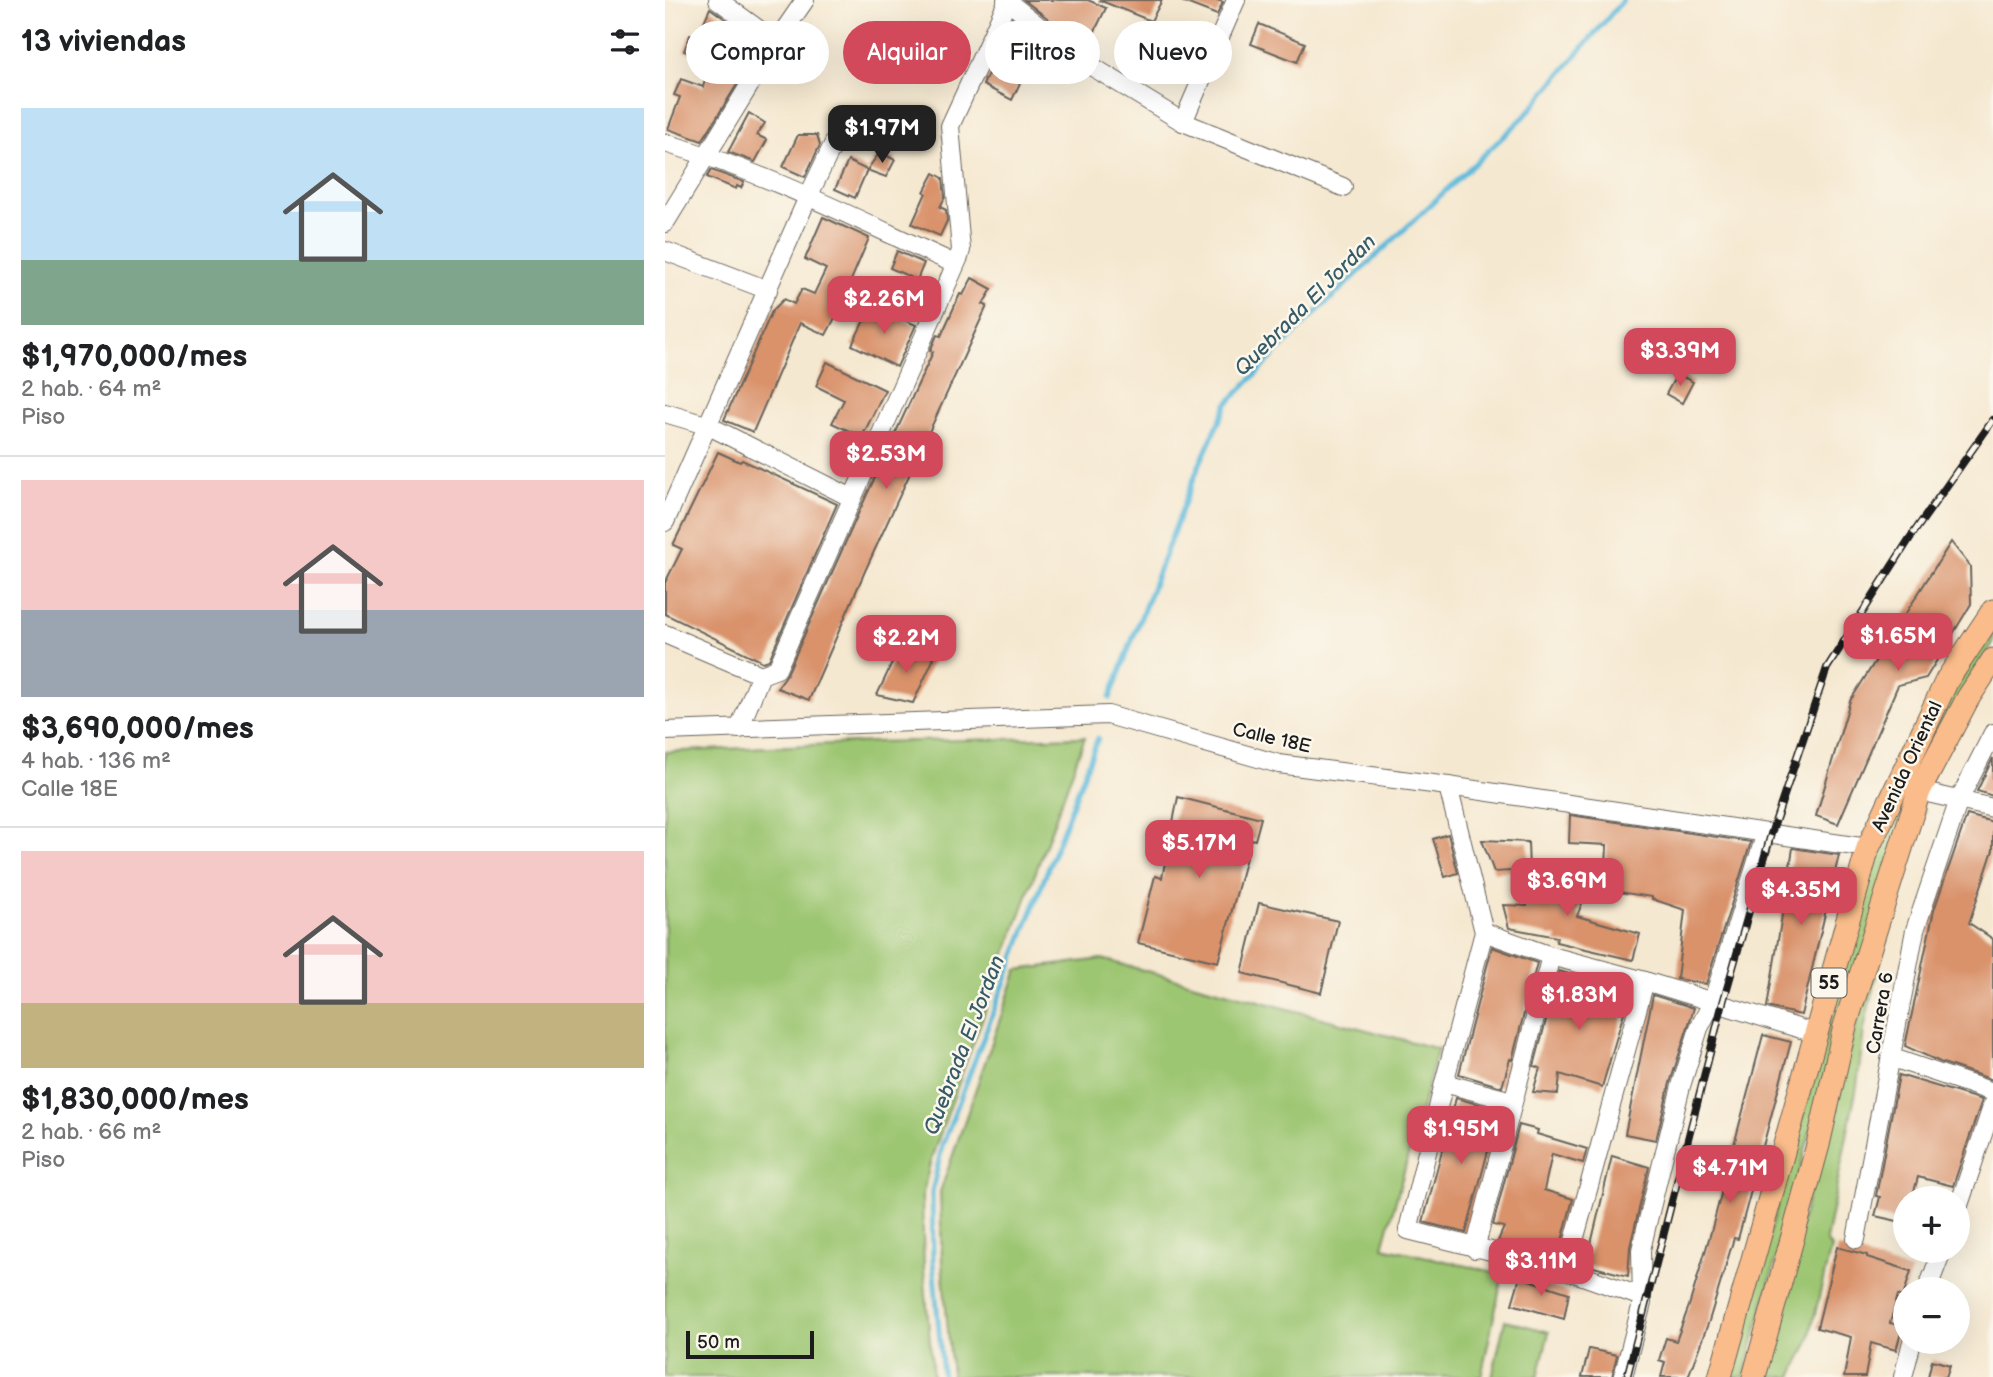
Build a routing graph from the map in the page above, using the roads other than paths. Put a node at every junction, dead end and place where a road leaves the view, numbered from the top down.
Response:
1 (718, 0) edge
2 (805, 0) edge
3 (1008, 0) edge
4 (1236, 0) edge
5 (747, 21) edge
6 (790, 21) edge
7 (750, 84) edge
8 (1183, 122) junction
9 (842, 126) dead end
10 (665, 143) edge
11 (706, 155) junction
12 (1343, 187) dead end
13 (807, 197) junction
14 (665, 223) edge
15 (665, 251) edge
16 (955, 264) junction
17 (768, 290) junction
18 (665, 413) edge
19 (709, 425) junction
20 (852, 498) junction
21 (665, 522) edge
22 (1993, 611) edge
23 (665, 634) edge
24 (1993, 660) edge
25 (761, 676) junction
26 (739, 729) junction
27 (665, 731) edge
28 (1993, 733) edge
29 (1448, 786) junction
30 (1919, 790) junction
31 (1959, 800) junction
32 (1993, 808) edge
33 (1766, 833) junction
34 (1867, 848) junction
35 (1484, 932) junction
36 (1551, 956) junction
37 (1645, 981) junction
38 (1712, 1003) junction
39 (1814, 1033) junction
40 (1893, 1058) junction
41 (1444, 1083) junction
42 (1993, 1092) edge
43 (1512, 1101) junction
44 (1993, 1104) edge
45 (1965, 1186) edge
46 (1856, 1238) dead end
47 (1475, 1249) junction
48 (1566, 1270) junction
49 (1642, 1297) junction
50 (1909, 1354) edge
51 (1623, 1377) edge
52 (1720, 1377) edge
53 (1754, 1377) edge
54 (1903, 1377) edge

1 - 5 street
2 - 6 street
3 - 8 street
3 - 16 street
4 - 8 street
7 - 11 street
8 - 12 street
9 - 13 street
10 - 11 street
11 - 13 street
11 - 14 street
13 - 16 street
13 - 17 street
15 - 17 street
16 - 20 street
17 - 19 street
18 - 19 street
19 - 20 street
19 - 21 street
20 - 25 street
22 - 34 main road, Avenida Oriental / 55
23 - 25 street
24 - 30 main road, Avenida Oriental / 55
25 - 26 street
26 - 27 street, Calle 18E
26 - 29 street, Calle 18E
28 - 31 street, Carrera 6
29 - 33 street, Calle 18E
29 - 35 street
30 - 31 street
30 - 53 main road, Avenida Oriental / 55
31 - 32 street
31 - 40 street, Carrera 6
33 - 34 street, Calle 18E
33 - 38 street
34 - 39 main road, Avenida Oriental / 55
35 - 36 street
35 - 41 street
36 - 37 street
36 - 43 street
37 - 38 street
37 - 48 street
38 - 39 street
38 - 49 street
39 - 52 main road, Avenida Oriental / 55
40 - 42 street
40 - 46 street, Carrera 6
41 - 43 street
41 - 47 street
43 - 47 street
44 - 45 street
47 - 48 street
48 - 49 street
49 - 51 street
50 - 54 street

